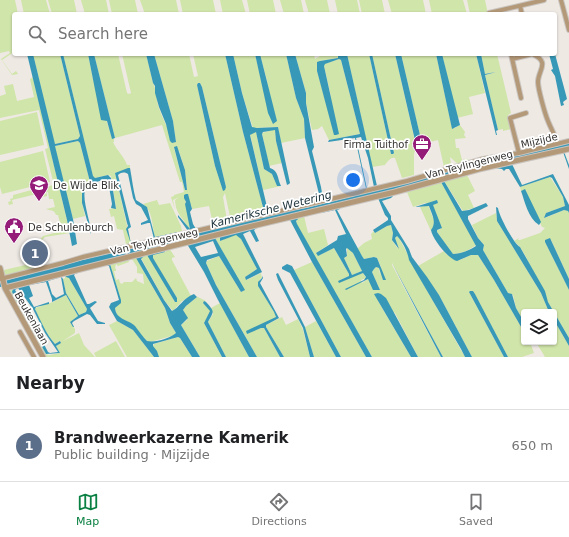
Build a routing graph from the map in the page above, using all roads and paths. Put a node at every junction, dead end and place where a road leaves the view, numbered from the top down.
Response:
1 (544, 0) edge
2 (561, 0) edge
3 (520, 6) junction
4 (493, 12) edge
5 (522, 12) edge
6 (569, 30) edge
7 (511, 56) edge
8 (535, 56) edge
9 (521, 98) dead end
10 (526, 113) dead end
11 (569, 141) edge
12 (557, 144) junction
13 (565, 150) edge
14 (519, 153) junction
15 (0, 268) edge
16 (2, 279) edge
17 (3, 288) edge
18 (20, 332) dead end
19 (34, 340) junction
20 (27, 344) junction
21 (34, 357) edge
22 (43, 357) edge

1 - 3 street
2 - 6 street
3 - 4 street
3 - 5 street
7 - 9 street
8 - 12 street
10 - 14 street
11 - 12 street, Mijzijde
12 - 14 street, Mijzijde
13 - 17 street, Van Teylingenweg
14 - 16 street, Mijzijde
15 - 16 street, Beukenlaan
16 - 17 street, Beukenlaan
17 - 19 street, Beukenlaan
18 - 20 street
19 - 20 street
19 - 22 street, Beukenlaan
20 - 21 street

